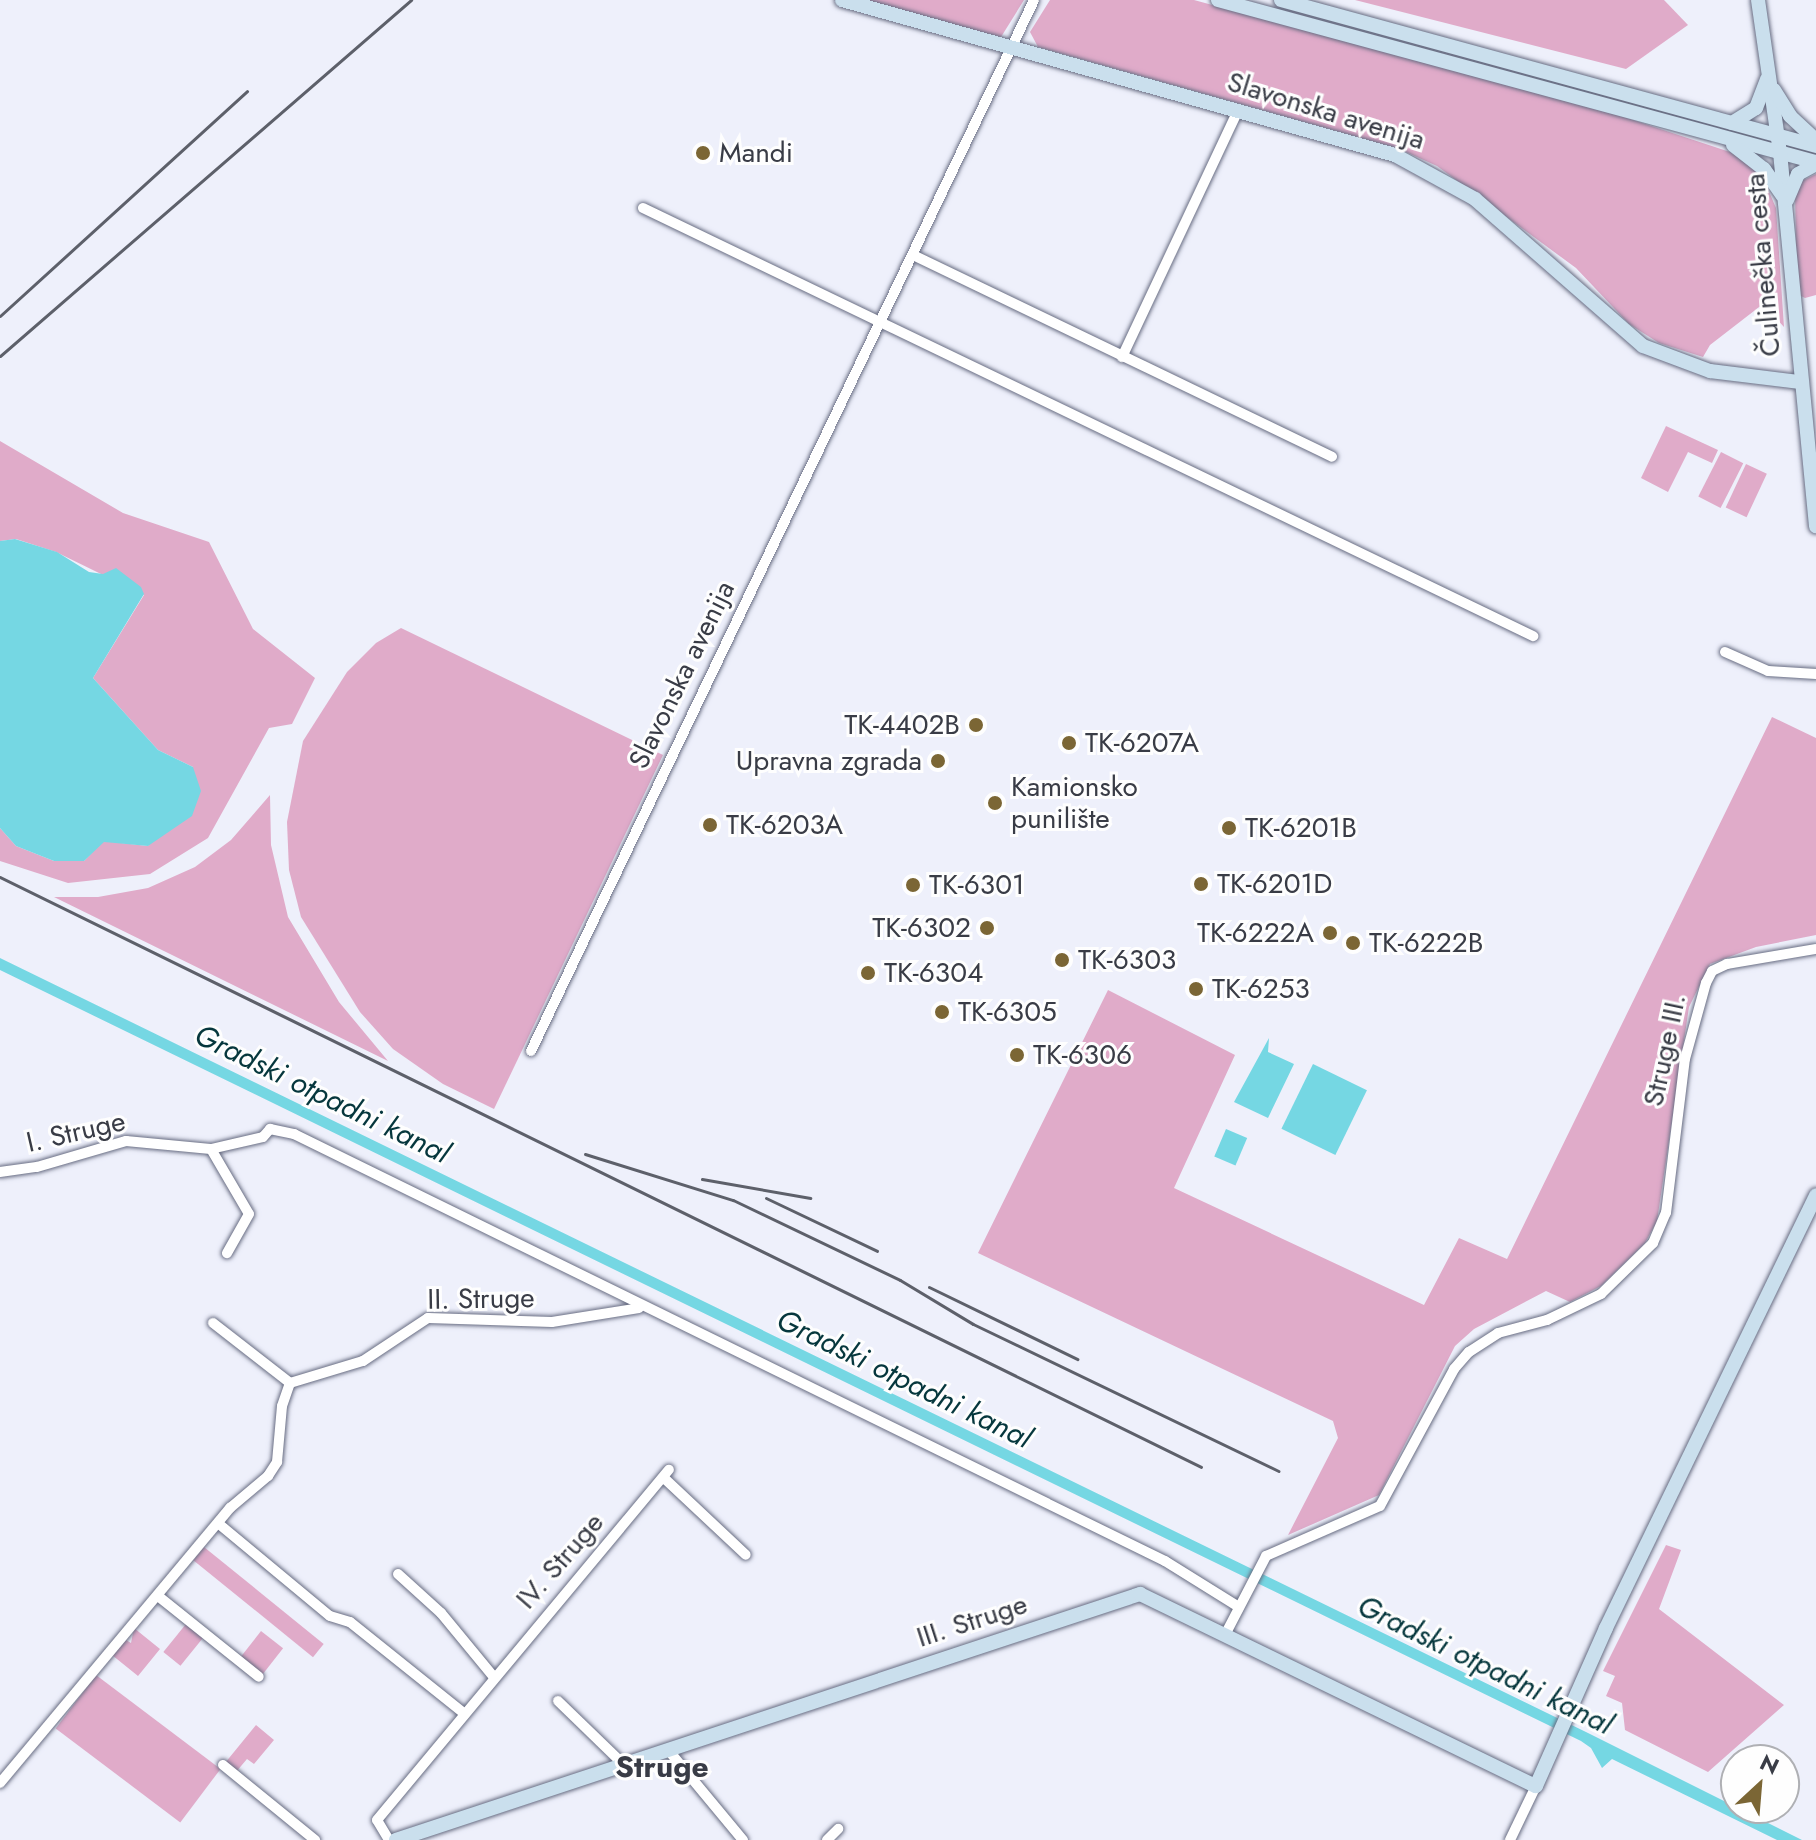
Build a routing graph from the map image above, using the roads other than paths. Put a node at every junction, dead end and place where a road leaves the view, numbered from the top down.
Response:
1 (842, 0) edge
2 (1034, 0) edge
3 (1218, 0) edge
4 (1281, 0) edge
5 (1758, 0) edge
6 (1015, 47) junction
7 (1767, 79) junction
8 (1238, 110) junction
9 (1732, 123) junction
10 (1778, 135) junction
11 (1719, 136) junction
12 (1816, 143) edge
13 (1780, 152) junction
14 (1816, 163) edge
15 (1785, 203) junction
16 (643, 208) dead end
17 (913, 255) junction
18 (881, 322) junction
19 (1122, 357) junction
20 (1800, 382) junction
21 (1332, 457) dead end
22 (1816, 526) edge
23 (1533, 636) dead end
24 (1725, 652) dead end
25 (1816, 674) edge
26 (1816, 949) edge
27 (531, 1051) dead end
28 (211, 1149) junction
29 (0, 1172) edge
30 (1816, 1195) edge
31 (227, 1253) dead end
32 (599, 1287) junction
33 (640, 1308) junction
34 (602, 1311) junction
35 (213, 1323) dead end
36 (290, 1383) junction
37 (219, 1524) junction
38 (746, 1555) dead end
39 (398, 1574) dead end
40 (158, 1596) junction
41 (1239, 1607) junction
42 (1226, 1633) junction
43 (493, 1676) junction
44 (259, 1677) dead end
45 (558, 1701) dead end
46 (465, 1714) junction
47 (669, 1751) junction
48 (223, 1765) dead end
49 (625, 1766) junction
50 (0, 1783) edge
51 (1536, 1786) junction
52 (838, 1829) dead end
53 (315, 1840) edge
54 (389, 1840) edge
55 (396, 1840) edge
56 (743, 1840) edge
57 (827, 1840) edge
58 (1510, 1840) edge

1 - 6 street, Slavonska avenija
2 - 6 street, Slavonska avenija
3 - 11 street
4 - 9 street
5 - 7 street, Čulinečka cesta
6 - 8 street, Slavonska avenija
6 - 17 street, Slavonska avenija
7 - 9 street
7 - 10 street, Čulinečka cesta
7 - 12 street
8 - 19 street
8 - 20 street, Slavonska avenija
9 - 10 street
10 - 12 street
10 - 13 street, Čulinečka cesta
11 - 13 street
11 - 15 street
13 - 14 street
13 - 15 street, Čulinečka cesta
14 - 15 street
15 - 20 street, Čulinečka cesta
16 - 18 street
17 - 18 street, Slavonska avenija
17 - 19 street
18 - 23 street
18 - 27 street, Slavonska avenija
19 - 21 street
20 - 22 street, Čulinečka cesta
24 - 25 street
26 - 41 street, Struge III.
28 - 29 street, I. Struge
28 - 31 street
28 - 32 street, I. Struge
30 - 51 street
32 - 33 street
32 - 34 street
33 - 34 street, II. Struge
33 - 41 street
34 - 36 street, II. Struge
35 - 36 street
36 - 37 street
37 - 40 street
37 - 46 street
38 - 43 street, IV. Struge
39 - 43 street
40 - 44 street
40 - 50 street
41 - 42 street
42 - 47 street, III. Struge
42 - 51 street, III. Struge
43 - 46 street, IV. Struge
45 - 49 street
46 - 54 street, IV. Struge
47 - 49 street
47 - 56 street
48 - 53 street
49 - 55 street
51 - 58 street
52 - 57 street

